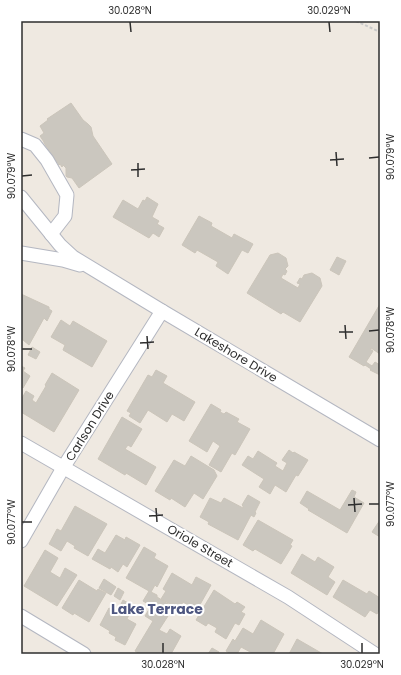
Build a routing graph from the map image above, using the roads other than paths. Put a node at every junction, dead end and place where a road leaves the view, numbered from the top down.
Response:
1 (21, 139) edge
2 (21, 197) edge
3 (51, 234) junction
4 (21, 253) edge
5 (92, 269) junction
6 (162, 311) junction
7 (380, 440) edge
8 (21, 443) edge
9 (63, 468) junction
10 (21, 541) edge
11 (21, 616) edge
12 (84, 654) edge
13 (376, 654) edge

1 - 3 street
2 - 3 street, Lakeshore Drive
3 - 5 street, Lakeshore Drive
4 - 5 street, Lakeshore Drive
5 - 6 street, Lakeshore Drive
6 - 7 street, Lakeshore Drive
6 - 9 street, Carlson Drive
8 - 9 street, Oriole Street
9 - 10 street, Carlson Drive
9 - 13 street, Oriole Street
11 - 12 street

